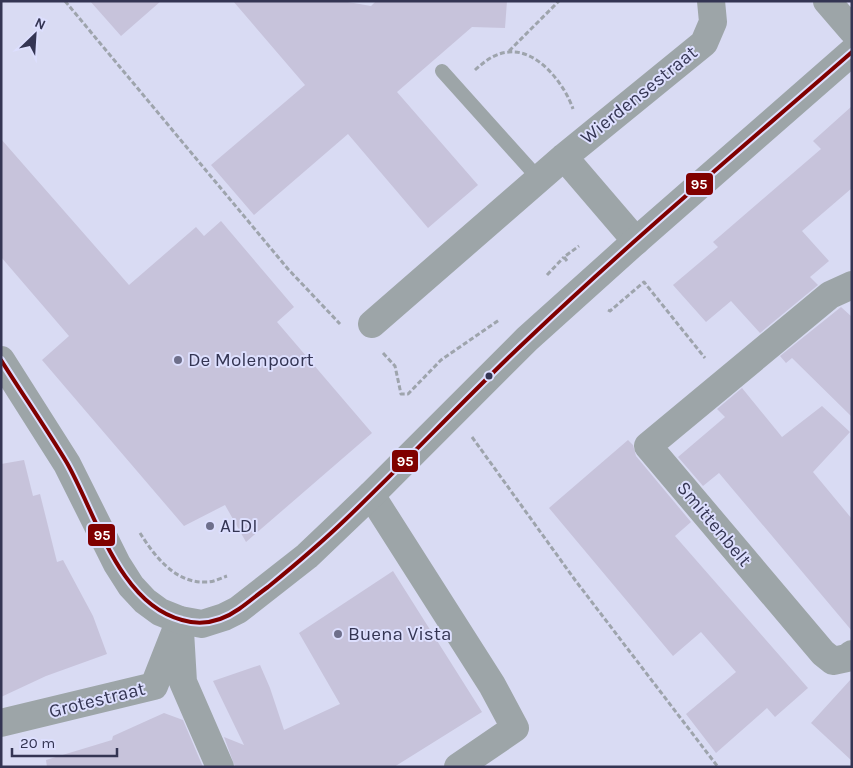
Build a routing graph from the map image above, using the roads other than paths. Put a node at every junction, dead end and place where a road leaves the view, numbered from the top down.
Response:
1 (711, 1) edge
2 (827, 1) edge
3 (852, 30) edge
4 (852, 52) edge
5 (442, 71) dead end
6 (564, 157) junction
7 (539, 179) junction
8 (636, 241) junction
9 (852, 285) edge
10 (368, 327) road end
11 (2, 362) edge
12 (370, 496) junction
13 (180, 620) junction
14 (852, 654) edge
15 (1, 723) edge
16 (220, 767) edge
17 (458, 767) edge

1 - 6 street, Wierdensestraat
2 - 3 street
4 - 8 street
5 - 7 lane
6 - 7 street, Wierdensestraat
6 - 8 street
7 - 10 street, Wierdensestraat
8 - 12 street
9 - 14 street, Smittenbelt
11 - 13 street
12 - 13 street
12 - 17 street
13 - 15 street, Grotestraat
13 - 16 street

